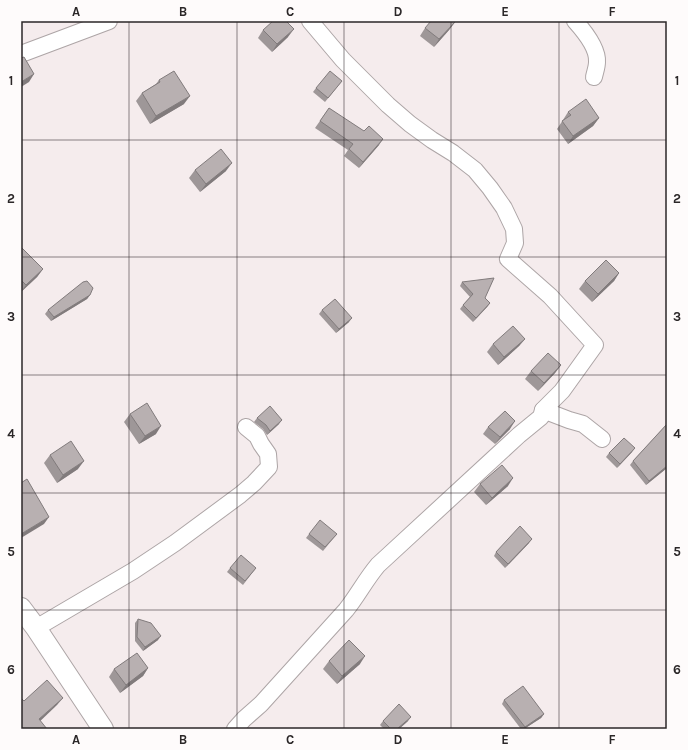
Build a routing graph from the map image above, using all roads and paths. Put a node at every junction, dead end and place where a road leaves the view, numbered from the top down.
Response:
1 (109, 21) edge
2 (310, 21) edge
3 (575, 21) edge
4 (21, 54) edge
5 (594, 77) dead end
6 (543, 410) junction
7 (246, 427) dead end
8 (602, 439) dead end
9 (21, 608) edge
10 (36, 628) junction
11 (103, 729) edge
12 (235, 729) edge

1 - 4 street
2 - 6 street
3 - 5 street
6 - 8 street
6 - 12 street
7 - 10 street
9 - 10 street
10 - 11 street

